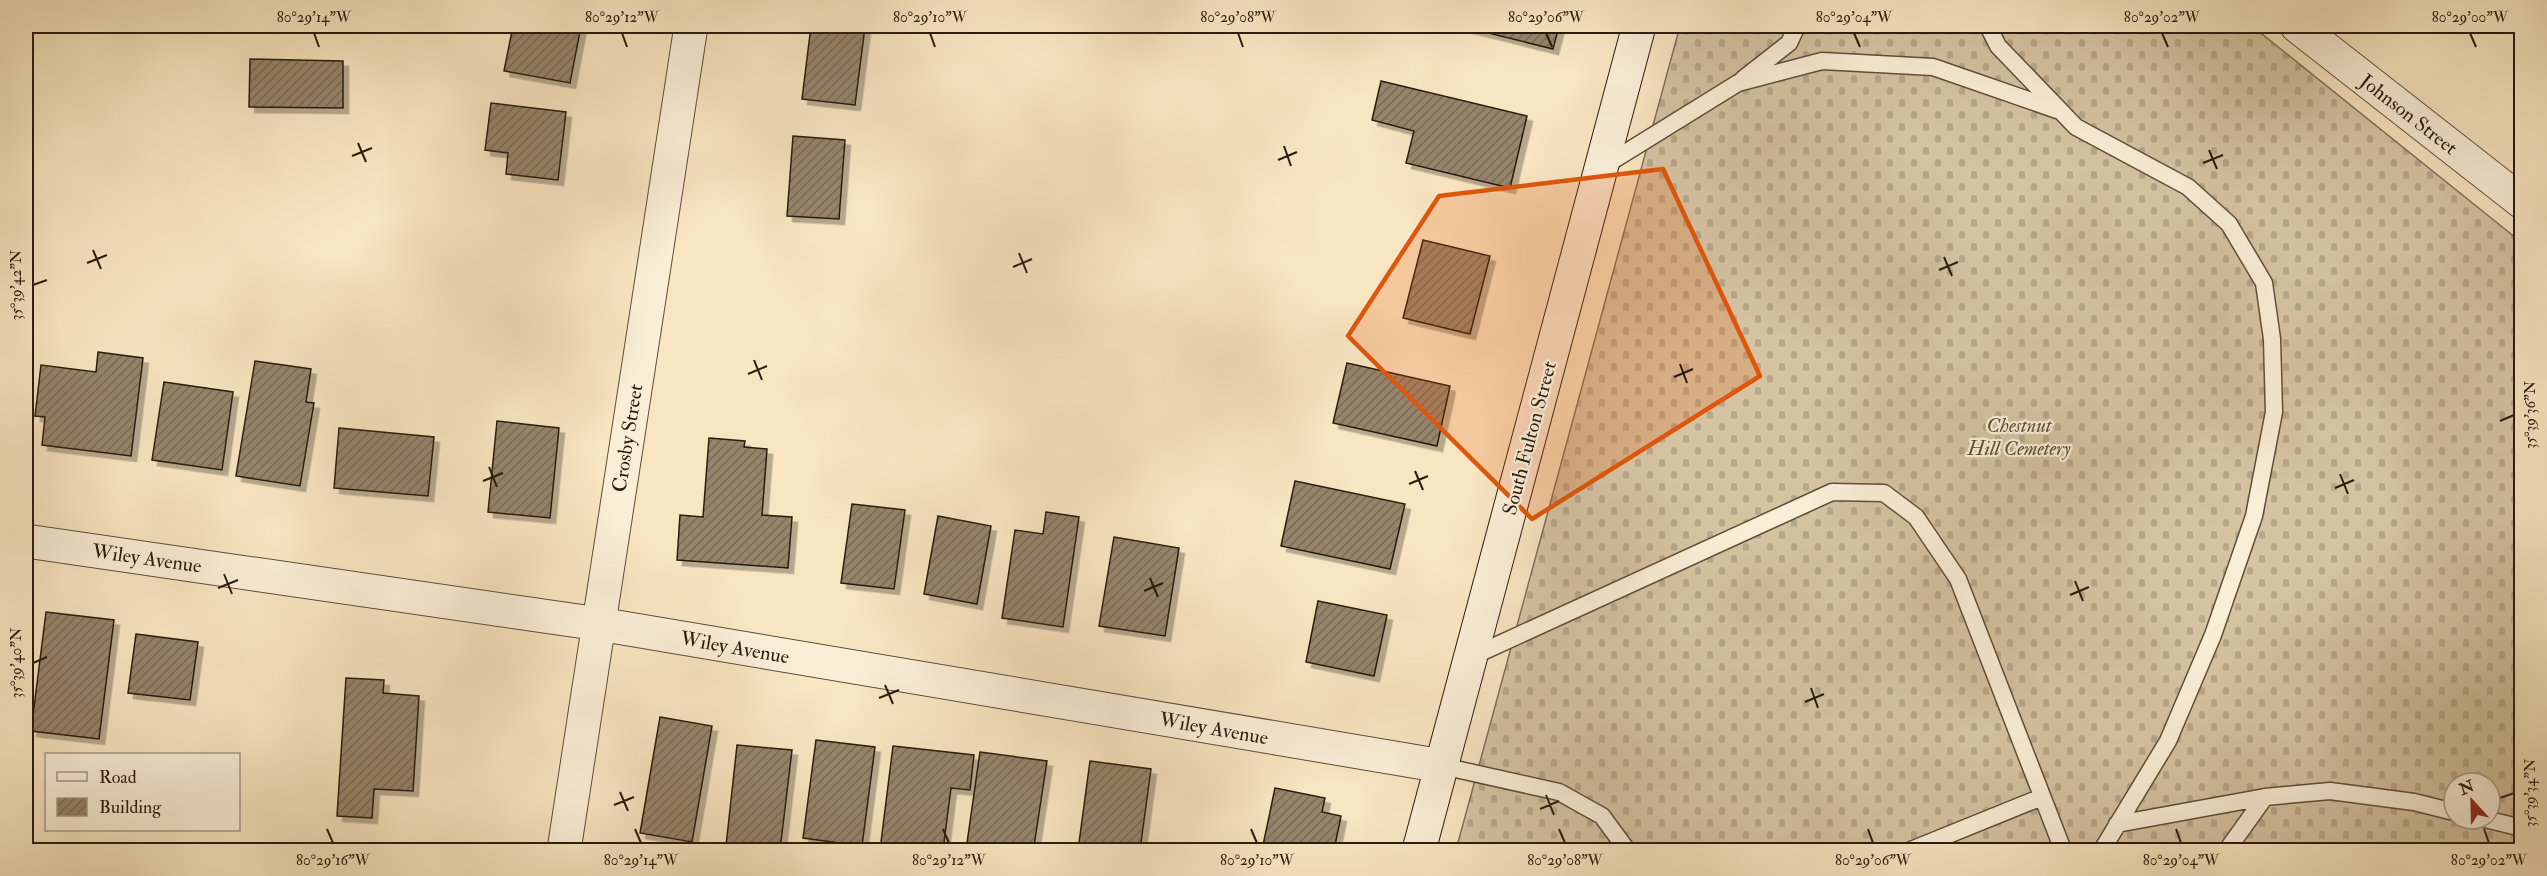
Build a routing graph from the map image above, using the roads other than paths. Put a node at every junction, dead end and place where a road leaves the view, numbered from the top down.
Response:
1 (690, 26) edge
2 (1639, 26) edge
3 (1797, 26) edge
4 (1988, 26) edge
5 (2296, 26) edge
6 (1738, 83) junction
7 (2061, 111) junction
8 (1601, 168) junction
9 (2522, 202) edge
10 (26, 541) edge
11 (599, 624) junction
12 (1470, 657) junction
13 (1442, 766) junction
14 (2042, 797) junction
15 (2265, 797) junction
16 (2442, 809) edge
17 (2502, 823) edge
18 (2117, 824) junction
19 (2522, 828) edge
20 (564, 850) edge
21 (1419, 850) edge
22 (1627, 850) edge
23 (1911, 850) edge
24 (2063, 850) edge
25 (2102, 850) edge
26 (2227, 850) edge

1 - 11 street, Crosby Street
2 - 8 street, South Fulton Street
3 - 6 lane
4 - 7 lane
5 - 9 street, Johnson Street
6 - 7 lane
6 - 8 lane
7 - 18 lane
8 - 12 street, South Fulton Street
10 - 11 street, Wiley Avenue
11 - 13 street, Wiley Avenue
11 - 20 street, Crosby Street
12 - 13 street, South Fulton Street
12 - 14 lane
13 - 21 street, South Fulton Street
13 - 22 lane
14 - 23 lane
14 - 24 lane
15 - 16 lane
15 - 18 lane
15 - 26 lane
17 - 19 lane
18 - 25 lane

